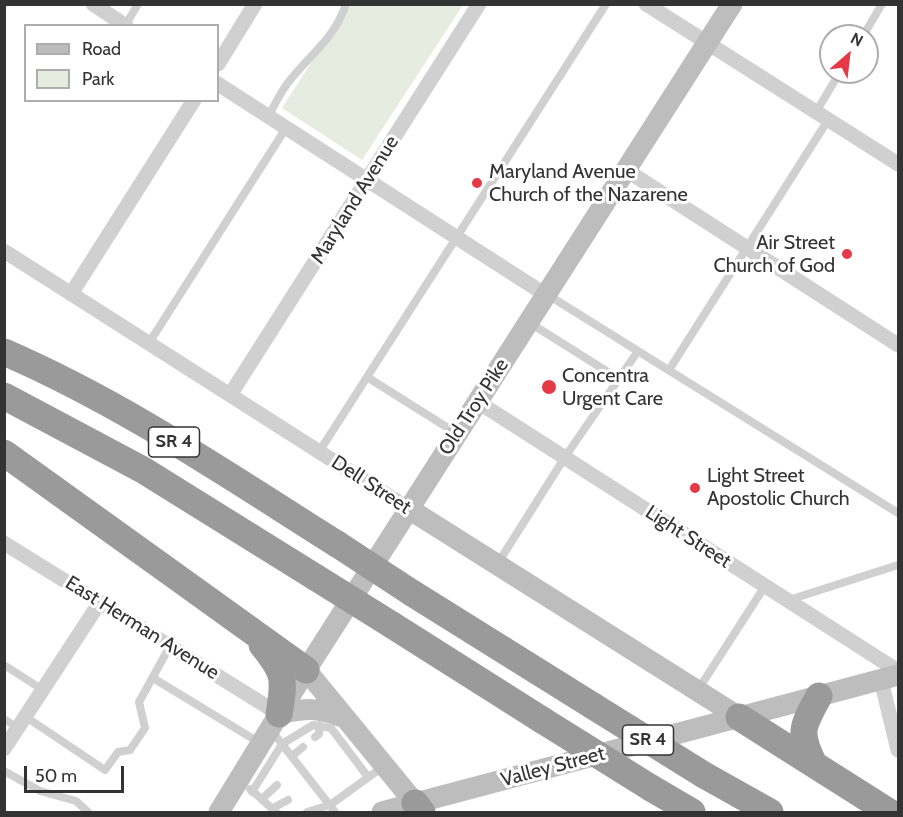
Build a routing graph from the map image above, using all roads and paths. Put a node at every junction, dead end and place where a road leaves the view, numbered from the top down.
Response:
1 (93, 4) edge
2 (138, 4) edge
3 (255, 4) edge
4 (346, 4) edge
5 (479, 4) edge
6 (606, 4) edge
7 (646, 4) edge
8 (732, 4) edge
9 (882, 4) edge
10 (123, 24) edge
11 (126, 24) edge
12 (870, 24) edge
13 (707, 43) junction
14 (219, 62) edge
15 (835, 84) edge
16 (219, 85) edge
17 (193, 102) edge
18 (822, 116) junction
19 (269, 117) junction
20 (286, 128) junction
21 (898, 165) edge
22 (626, 170) junction
23 (368, 179) junction
24 (456, 236) junction
25 (747, 248) junction
26 (4, 251) edge
27 (71, 294) junction
28 (546, 295) junction
29 (529, 322) junction
30 (149, 344) junction
31 (898, 345) edge
32 (638, 351) junction
33 (4, 352) edge
34 (669, 370) junction
35 (367, 376) junction
36 (619, 379) junction
37 (230, 395) junction
38 (4, 396) edge
39 (478, 402) junction
40 (457, 434) junction
41 (319, 452) junction
42 (4, 453) edge
43 (565, 457) junction
44 (409, 509) junction
45 (898, 513) edge
46 (4, 543) edge
47 (497, 565) junction
48 (898, 565) edge
49 (765, 586) junction
50 (788, 600) junction
51 (100, 602) junction
52 (252, 633) junction
53 (170, 646) junction
54 (4, 665) edge
55 (306, 670) junction
56 (893, 676) edge
57 (153, 678) junction
58 (43, 690) junction
59 (698, 690) junction
60 (819, 696) junction
61 (739, 717) junction
62 (345, 718) junction
63 (4, 719) edge
64 (22, 722) junction
65 (319, 725) junction
66 (273, 733) junction
67 (315, 737) dead end
68 (303, 747) dead end
69 (4, 749) edge
70 (898, 750) edge
71 (292, 756) junction
72 (814, 764) junction
73 (4, 771) edge
74 (377, 771) junction
75 (276, 785) dead end
76 (246, 786) junction
77 (262, 799) junction
78 (288, 800) dead end
79 (330, 805) junction
80 (419, 808) edge
81 (224, 809) edge
82 (274, 811) edge
83 (88, 813) edge
84 (307, 813) edge
85 (336, 813) edge
86 (382, 813) edge
87 (692, 813) edge
88 (770, 813) edge
89 (889, 813) edge

1 - 10 street
2 - 11 lane
3 - 14 street
4 - 19 lane
5 - 23 street, Maryland Avenue
6 - 24 lane
7 - 13 street
8 - 13 main road, Old Troy Pike
9 - 12 lane
13 - 18 street
13 - 22 main road, Old Troy Pike
15 - 18 lane
16 - 19 street
17 - 27 street
18 - 21 street
18 - 25 lane
19 - 20 street
20 - 23 street
20 - 30 lane
22 - 25 street
22 - 28 main road, Old Troy Pike
23 - 24 street
23 - 37 street, Maryland Avenue
24 - 28 street
24 - 35 lane
25 - 31 street
25 - 34 lane
26 - 27 street, Dell Street
27 - 30 street, Dell Street
28 - 29 main road, Old Troy Pike
28 - 32 lane
29 - 36 lane
29 - 39 main road, Old Troy Pike
30 - 37 street, Dell Street
32 - 34 lane
32 - 36 lane
33 - 88 highway, SR 4, bridge
34 - 45 lane
35 - 40 lane
35 - 41 lane
36 - 43 lane
37 - 41 street, Dell Street
38 - 87 highway, SR 4, bridge
39 - 40 main road, Old Troy Pike
39 - 43 street, Light Street
40 - 44 main road, Old Troy Pike
41 - 44 street, Dell Street
42 - 52 highway
43 - 47 lane
43 - 49 street, Light Street
44 - 47 main road, Dell Street
44 - 55 main road, Old Troy Pike
46 - 51 street, East Herman Avenue
47 - 59 main road, Dell Street
48 - 50 lane
49 - 50 street, Light Street
49 - 59 lane
50 - 56 street, Light Street
51 - 53 street, East Herman Avenue
51 - 58 street
52 - 55 highway
52 - 66 highway
53 - 57 lane
53 - 66 street, East Herman Avenue
54 - 58 lane
55 - 62 main road
55 - 66 main road, Old Troy Pike
56 - 60 main road, Valley Street
56 - 70 street
57 - 64 lane
57 - 66 lane
58 - 64 street
59 - 61 main road, Dell Street
60 - 61 main road, Valley Street
60 - 72 highway
61 - 72 highway
61 - 80 main road, Valley Street
62 - 66 main road
62 - 74 main road
63 - 64 lane
64 - 69 street
65 - 66 lane
65 - 67 lane
65 - 74 lane
66 - 71 lane
66 - 76 main road, Old Troy Pike
68 - 71 lane
71 - 79 lane
72 - 89 highway
73 - 83 lane
74 - 79 lane
74 - 80 main road
75 - 77 lane
76 - 77 lane
76 - 81 main road, Old Troy Pike
77 - 82 lane
78 - 82 lane
79 - 84 lane
79 - 85 lane
80 - 86 main road, Valley Street

